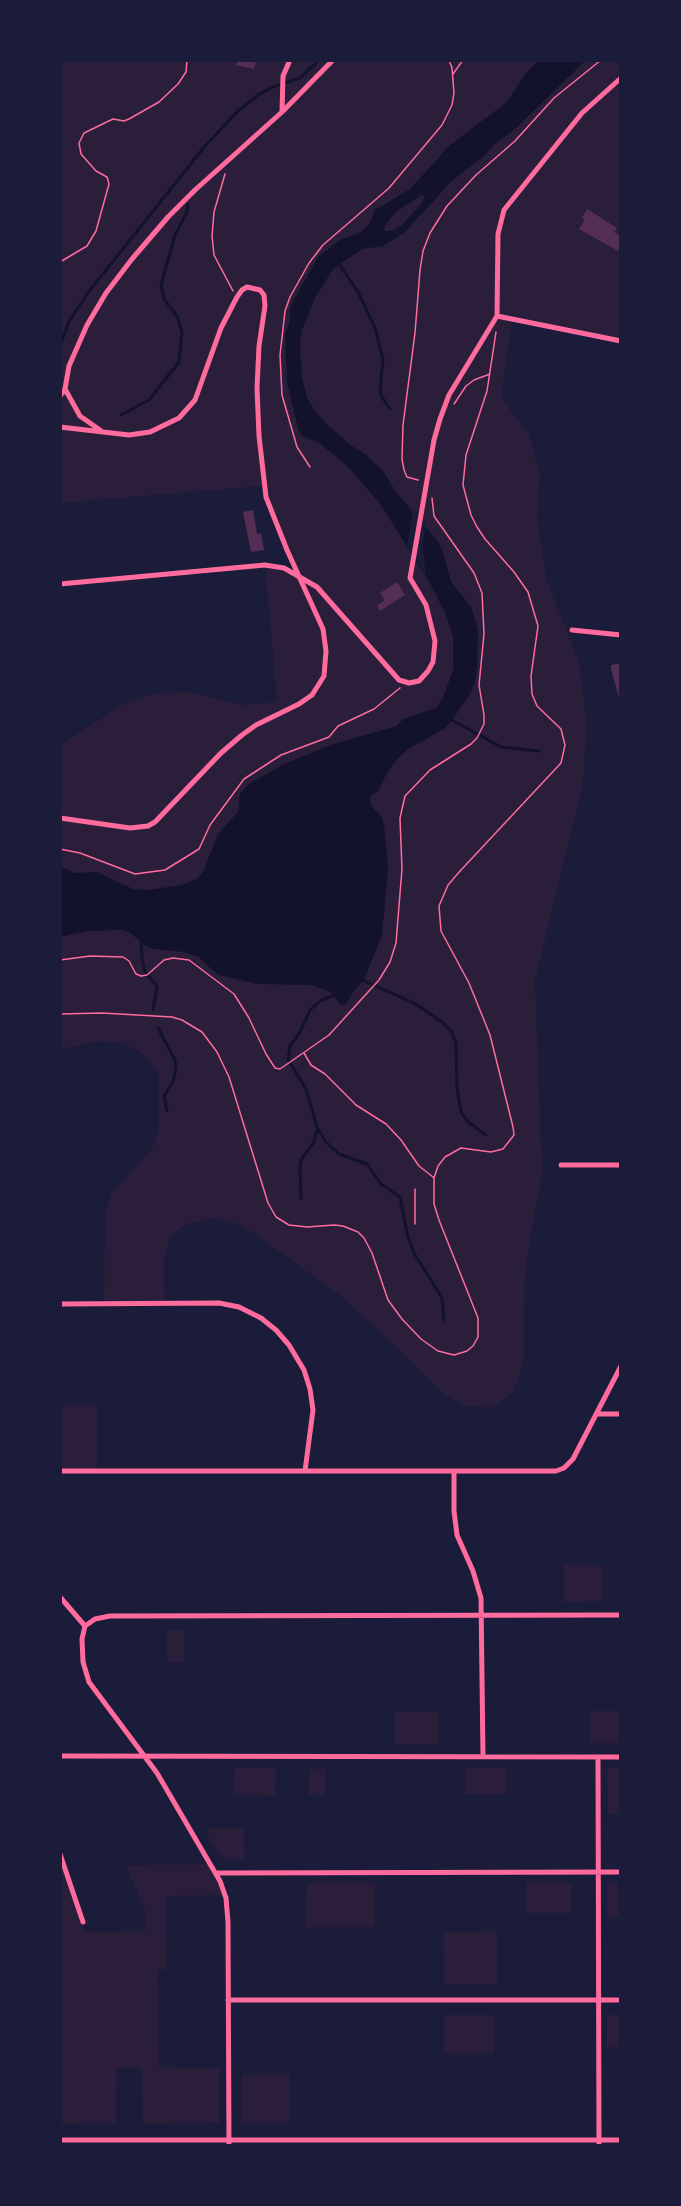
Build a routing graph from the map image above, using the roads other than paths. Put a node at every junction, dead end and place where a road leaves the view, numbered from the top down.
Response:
1 (290, 60) edge
2 (333, 60) edge
3 (621, 78) edge
4 (282, 112) junction
5 (497, 316) junction
6 (621, 341) edge
7 (65, 389) junction
8 (60, 396) edge
9 (60, 427) edge
10 (101, 431) junction
11 (298, 576) junction
12 (60, 584) edge
13 (572, 630) dead end
14 (621, 635) edge
15 (60, 818) edge
16 (561, 1165) dead end
17 (621, 1165) edge
18 (60, 1304) edge
19 (621, 1366) edge
20 (597, 1414) junction
21 (621, 1414) edge
22 (60, 1471) edge
23 (304, 1471) junction
24 (454, 1471) junction
25 (60, 1597) edge
26 (621, 1615) edge
27 (481, 1616) junction
28 (86, 1626) junction
29 (60, 1756) edge
30 (146, 1757) junction
31 (483, 1757) junction
32 (598, 1757) junction
33 (621, 1757) edge
34 (60, 1854) edge
35 (598, 1872) junction
36 (621, 1872) edge
37 (216, 1873) junction
38 (83, 1922) dead end
39 (228, 2000) junction
40 (598, 2000) junction
41 (621, 2000) edge
42 (60, 2140) edge
43 (621, 2140) edge
44 (98, 2143) edge
45 (229, 2143) edge
46 (598, 2143) edge

1 - 4 street
2 - 4 street
3 - 5 street
4 - 7 street
5 - 6 street
5 - 11 street
7 - 8 street
7 - 10 street
9 - 10 street
10 - 11 street
11 - 12 street
11 - 15 street
13 - 14 street
16 - 17 street
18 - 23 street
19 - 20 street
20 - 21 street
20 - 24 street
22 - 23 street
23 - 24 street
24 - 27 street
25 - 28 street
26 - 27 street
27 - 28 street
27 - 31 street
28 - 30 street
29 - 30 street
30 - 31 street
30 - 37 street
31 - 32 street
32 - 33 street
32 - 35 street
34 - 38 street
35 - 36 street
35 - 37 street
35 - 40 street
37 - 39 street
39 - 40 street
39 - 45 street
40 - 41 street
40 - 46 street
42 - 44 street
43 - 46 street
44 - 45 street
45 - 46 street

